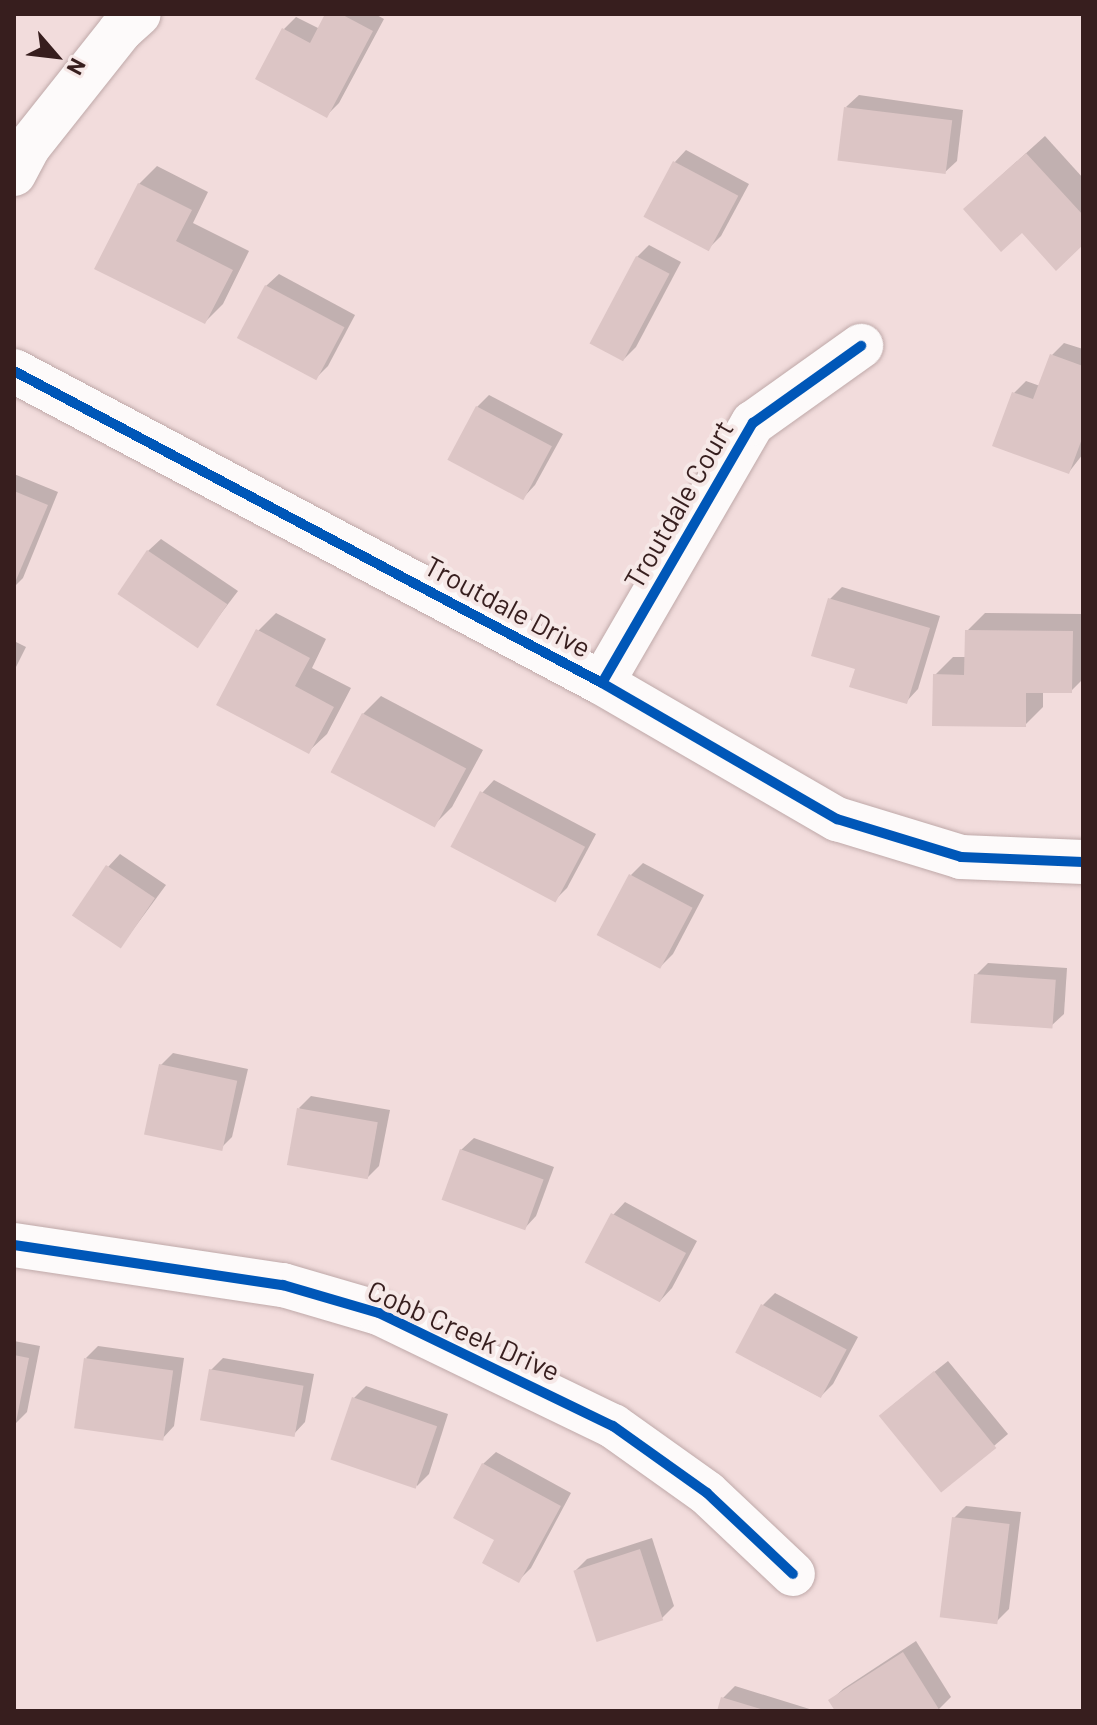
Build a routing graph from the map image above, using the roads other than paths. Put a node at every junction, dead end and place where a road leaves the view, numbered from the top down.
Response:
1 (139, 14) edge
2 (14, 174) edge
3 (861, 346) dead end
4 (14, 371) edge
5 (602, 683) junction
6 (1083, 862) edge
7 (14, 1245) edge
8 (793, 1574) dead end

1 - 2 street
3 - 5 street, Troutdale Court
4 - 5 street, Troutdale Drive
5 - 6 street, Troutdale Drive
7 - 8 street, Cobb Creek Drive

